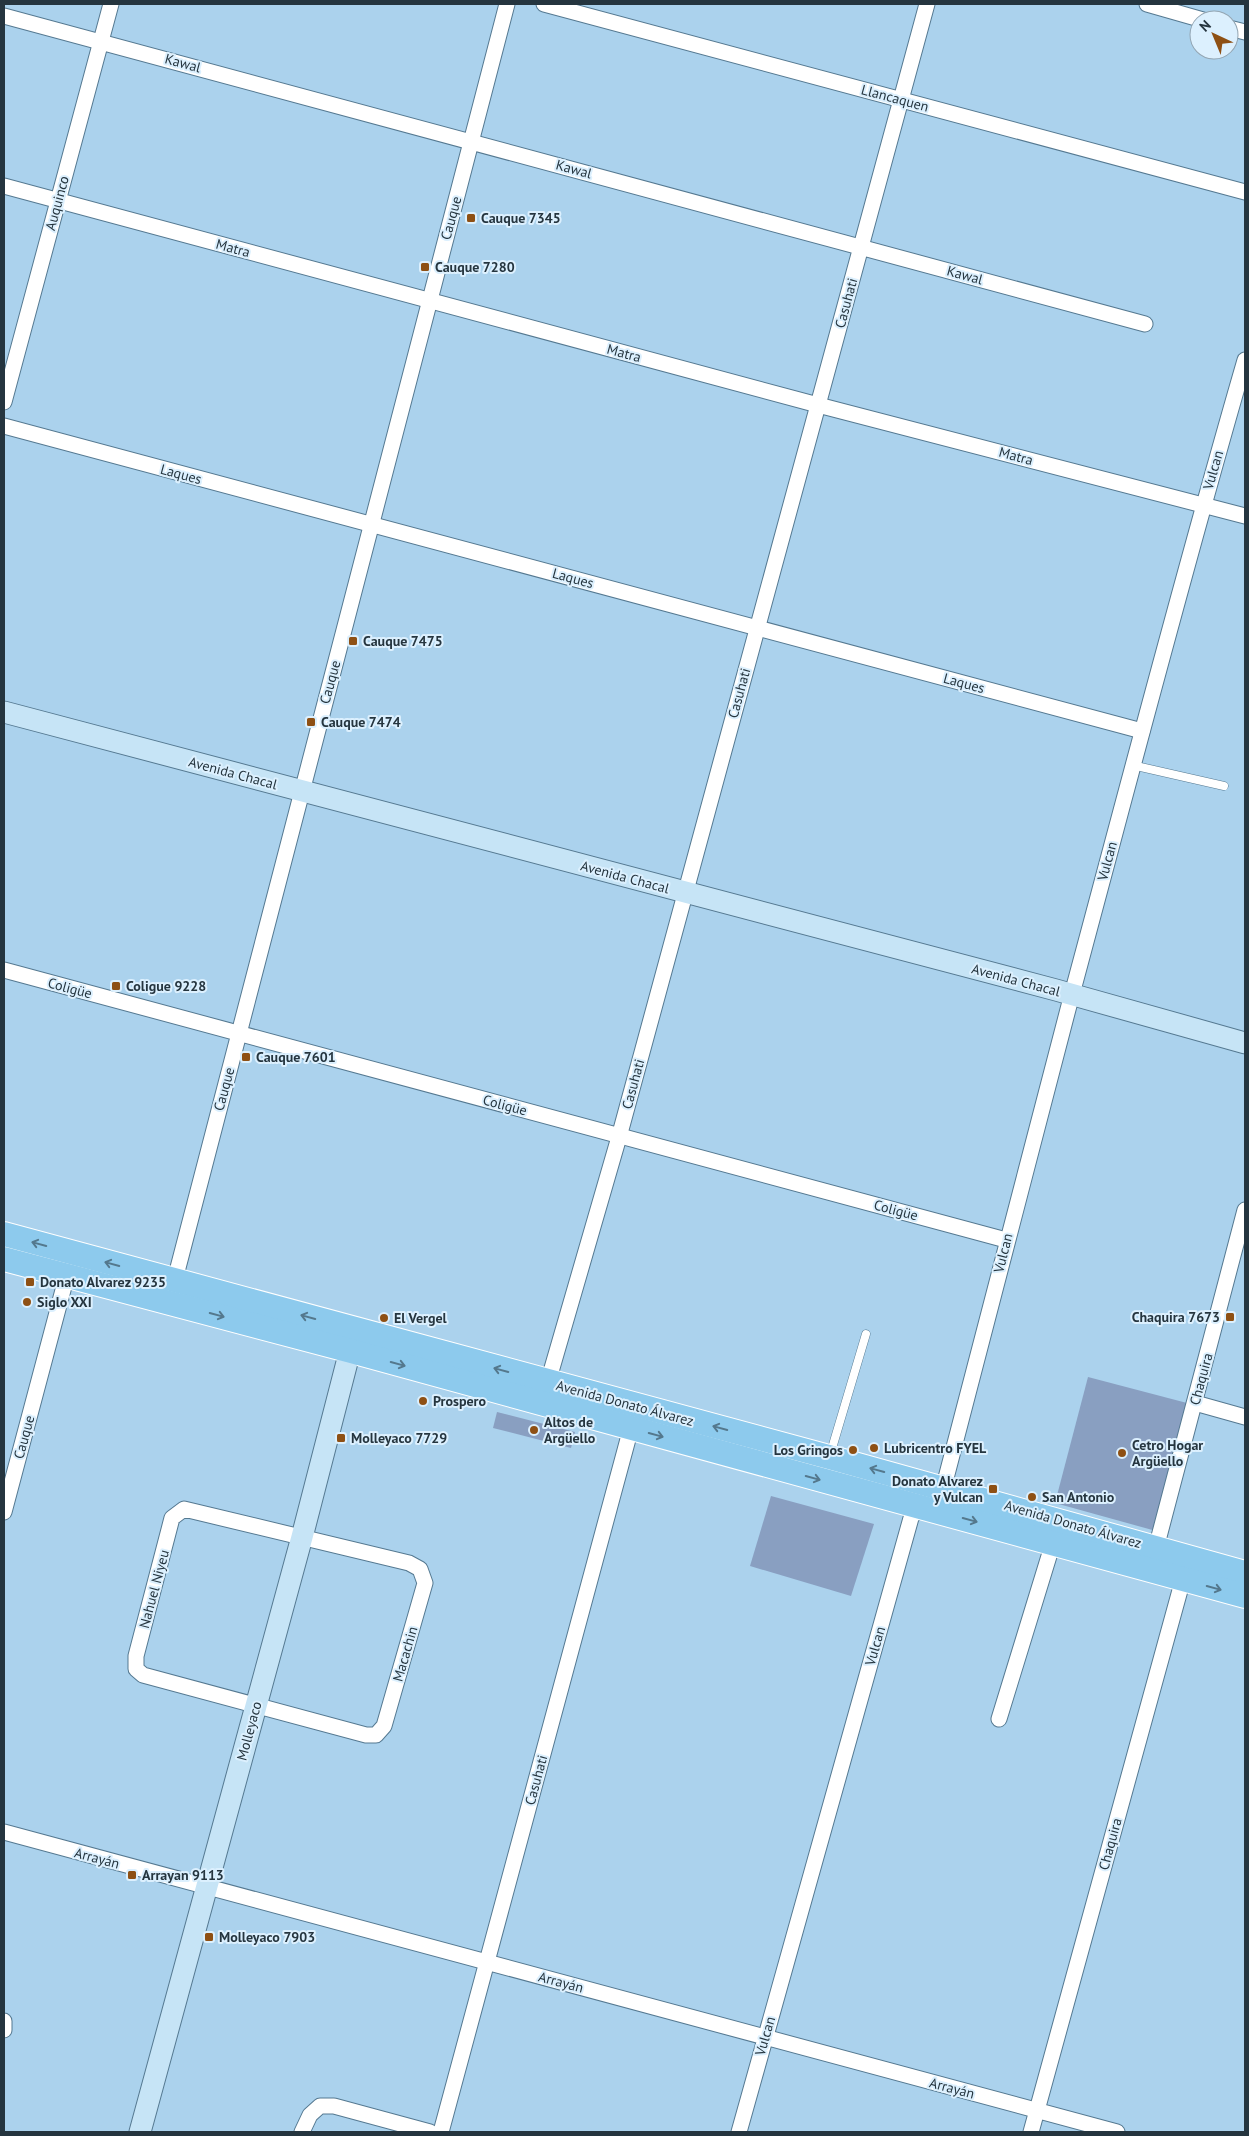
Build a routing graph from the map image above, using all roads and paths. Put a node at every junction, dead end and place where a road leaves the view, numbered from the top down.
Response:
1 (111, 4) edge
2 (507, 4) edge
3 (544, 4) edge
4 (927, 4) edge
5 (1147, 4) edge
6 (4, 16) edge
7 (1189, 16) edge
8 (101, 41) junction
9 (901, 100) junction
10 (471, 141) junction
11 (4, 186) edge
12 (1245, 192) edge
13 (58, 201) junction
14 (861, 246) junction
15 (429, 301) junction
16 (1145, 324) dead end
17 (1245, 360) edge
18 (4, 402) edge
19 (818, 405) junction
20 (4, 426) edge
21 (1203, 505) junction
22 (1245, 516) edge
23 (371, 524) junction
24 (756, 628) junction
25 (4, 712) edge
26 (1142, 730) junction
27 (1132, 765) junction
28 (1224, 786) dead end
29 (302, 791) junction
30 (685, 894) junction
31 (4, 970) edge
32 (1072, 994) junction
33 (239, 1033) junction
34 (1245, 1043) edge
35 (619, 1136) junction
36 (1245, 1210) edge
37 (4, 1234) edge
38 (1006, 1240) junction
39 (4, 1259) edge
40 (67, 1275) junction
41 (172, 1292) junction
42 (866, 1334) dead end
43 (353, 1340) junction
44 (548, 1382) junction
45 (1195, 1403) junction
46 (1245, 1417) edge
47 (631, 1428) junction
48 (829, 1457) junction
49 (941, 1487) junction
50 (918, 1506) junction
51 (4, 1512) edge
52 (302, 1537) junction
53 (1053, 1542) junction
54 (1156, 1548) junction
55 (1188, 1556) junction
56 (1245, 1572) edge
57 (1183, 1579) junction
58 (1245, 1596) edge
59 (256, 1707) junction
60 (999, 1719) dead end
61 (4, 1832) edge
62 (207, 1887) junction
63 (486, 1962) junction
64 (4, 2021) edge
65 (4, 2030) edge
66 (765, 2037) junction
67 (1037, 2110) junction
68 (140, 2132) edge
69 (302, 2132) edge
70 (430, 2132) edge
71 (442, 2132) edge
72 (739, 2132) edge
73 (1031, 2132) edge
74 (1117, 2132) edge

1 - 8 street, Auquinco
2 - 10 street, Cauque
3 - 9 street, Llancaquen
4 - 9 street, Casuhati
5 - 7 street
6 - 8 street, Kawal
8 - 10 street, Kawal
8 - 13 street, Auquinco
9 - 12 street, Llancaquen
9 - 14 street, Casuhati
10 - 14 street, Kawal
10 - 15 street, Cauque
11 - 13 street, Matra
13 - 15 street, Matra
13 - 18 street, Auquinco
14 - 16 street, Kawal
14 - 19 street, Casuhati
15 - 19 street, Matra
15 - 23 street, Cauque
17 - 21 street, Vulcan
19 - 21 street, Matra
19 - 24 street, Casuhati
20 - 23 street, Laques
21 - 22 street, Matra
21 - 26 street, Vulcan
23 - 24 street, Laques
23 - 29 street, Cauque
24 - 26 street, Laques
24 - 30 street, Casuhati
25 - 29 main road, Avenida Chacal
26 - 27 street, Vulcan
27 - 28 lane
27 - 32 street, Vulcan
29 - 30 main road, Avenida Chacal
29 - 33 street, Cauque
30 - 32 main road, Avenida Chacal
30 - 35 street, Casuhati
31 - 33 street, Coligüe
32 - 34 main road, Avenida Chacal
32 - 38 street, Vulcan
33 - 35 street, Coligüe
33 - 41 street, Cauque
35 - 38 street, Coligüe
35 - 44 street, Casuhati
36 - 45 street, Chaquira
41 -> 37 main road, Avenida Donato Álvarez
38 - 49 street, Vulcan
39 - 40 main road, Avenida Donato Álvarez
40 - 41 main road, Avenida Donato Álvarez
40 - 51 street, Cauque
41 - 43 main road, Avenida Donato Álvarez
42 - 48 lane
44 -> 43 main road, Avenida Donato Álvarez
43 -> 47 main road, Avenida Donato Álvarez
43 - 52 main road, Molleyaco
48 -> 44 main road, Avenida Donato Álvarez
45 - 46 street
45 - 54 street, Chaquira
47 -> 50 main road, Avenida Donato Álvarez
47 - 63 street, Casuhati
49 -> 48 main road, Avenida Donato Álvarez
49 - 50 street, Vulcan
49 - 54 main road, Avenida Donato Álvarez
50 -> 53 main road, Avenida Donato Álvarez
50 - 66 street, Vulcan
52 - 59 main road, Molleyaco
52 - 59 street, Nahuel Niyeu
52 - 59 street, Macachin
53 - 57 main road, Avenida Donato Álvarez
53 - 60 street
54 - 55 main road, Avenida Donato Álvarez
55 - 56 main road, Avenida Donato Álvarez
55 - 57 street, Chaquira
57 -> 58 main road, Avenida Donato Álvarez
57 - 67 street, Chaquira
59 - 62 main road, Molleyaco
61 - 62 street, Arrayán
62 - 63 street, Arrayán
62 - 68 main road, Molleyaco
63 - 66 street, Arrayán
63 - 71 street, Casuhati
64 - 65 street
66 - 67 street, Arrayán
66 - 72 street, Vulcan
67 - 73 street, Chaquira
67 - 74 street, Arrayán
69 - 70 street

